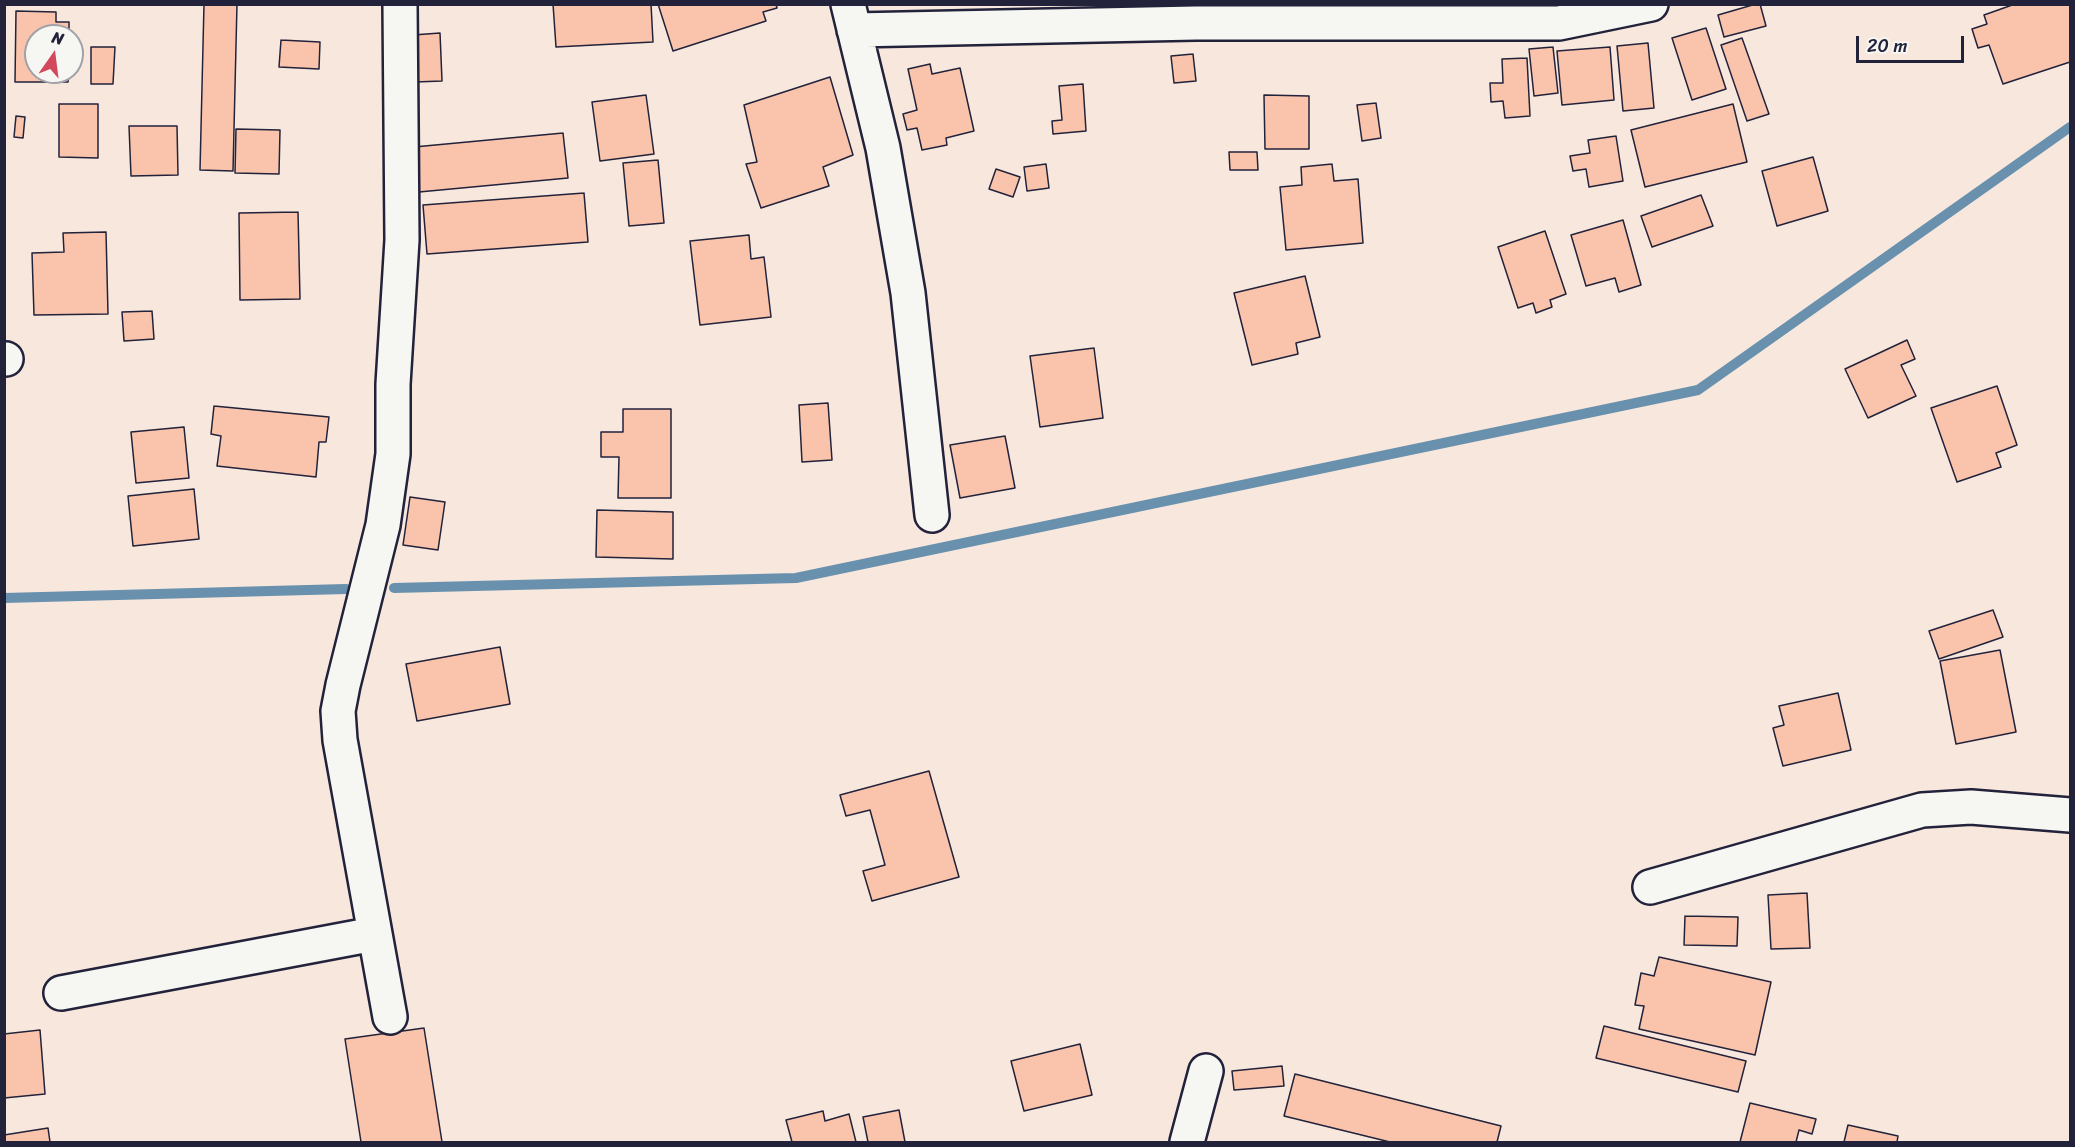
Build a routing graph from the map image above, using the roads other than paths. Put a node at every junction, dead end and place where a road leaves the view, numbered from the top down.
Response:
1 (400, 4) edge
2 (1651, 4) edge
3 (851, 17) edge
4 (932, 515) dead end
5 (2070, 815) edge
6 (1650, 887) dead end
7 (374, 934) junction
8 (61, 993) dead end
9 (390, 1017) dead end
10 (1206, 1071) dead end
11 (1187, 1143) edge

1 - 7 street
2 - 3 street
3 - 4 street
5 - 6 street
7 - 8 street
7 - 9 street
10 - 11 street

